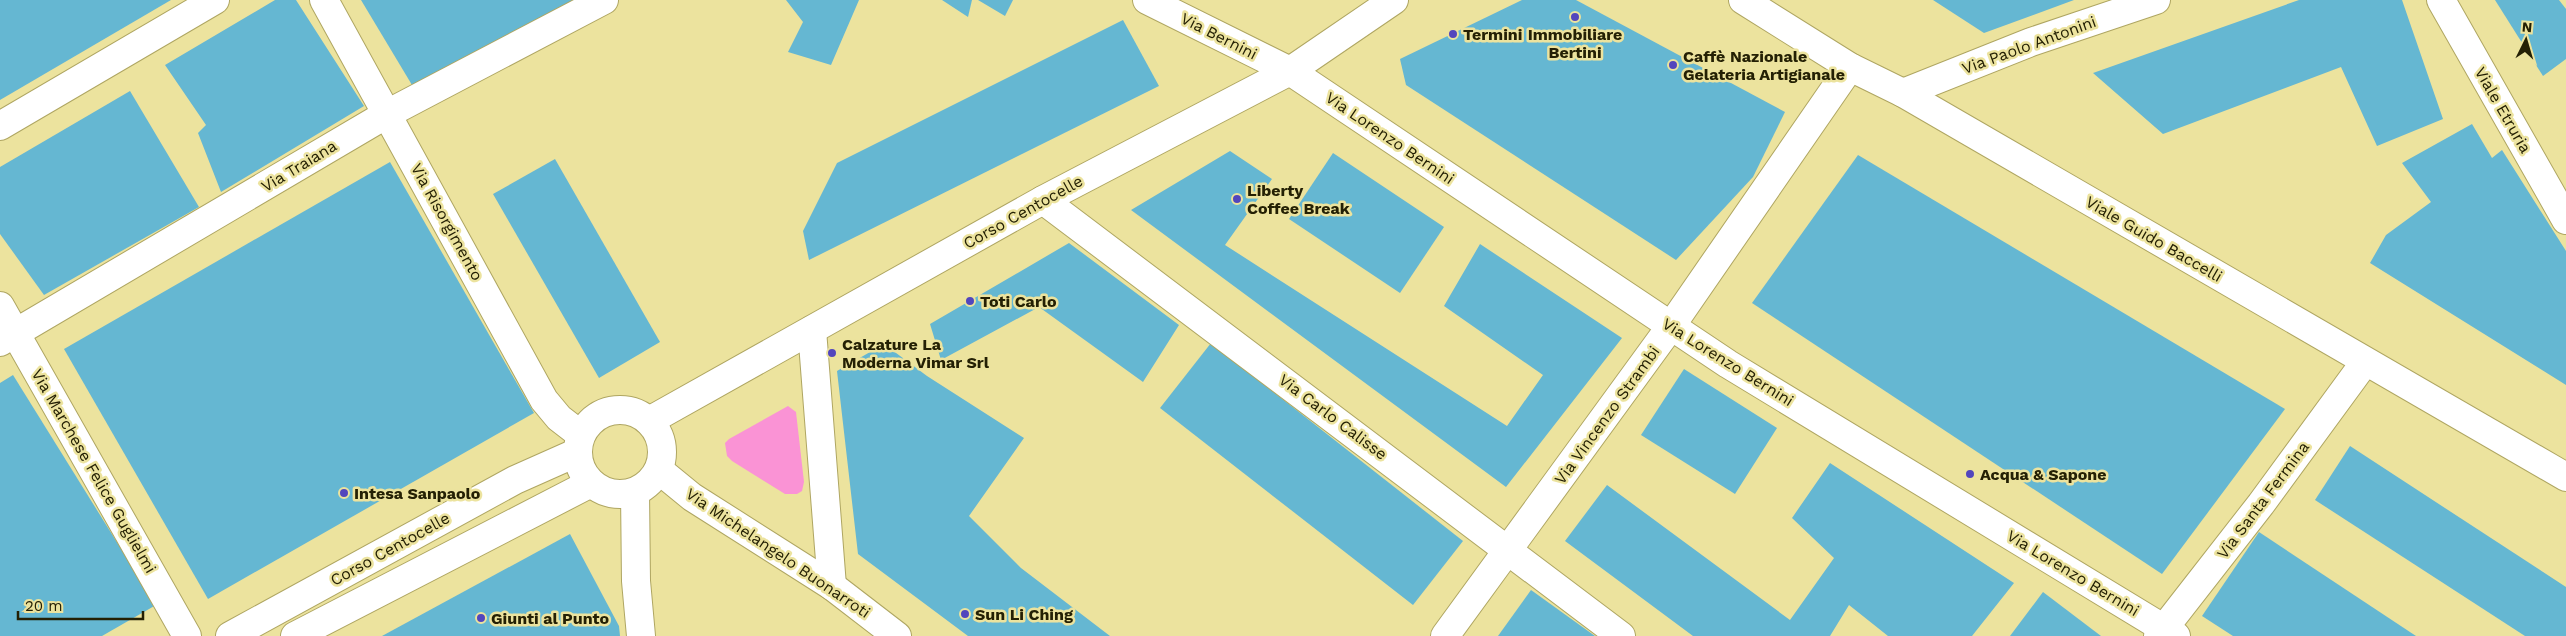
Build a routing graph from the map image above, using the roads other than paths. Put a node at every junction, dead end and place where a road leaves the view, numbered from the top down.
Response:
1 (215, 0) edge
2 (324, 0) edge
3 (604, 0) edge
4 (1147, 0) edge
5 (1394, 0) edge
6 (1743, 0) edge
7 (2156, 0) edge
8 (2440, 0) edge
9 (1850, 67) junction
10 (1290, 71) junction
11 (1903, 93) junction
12 (387, 114) junction
13 (0, 126) edge
14 (1043, 200) junction
15 (2566, 220) edge
16 (0, 306) edge
17 (1671, 326) junction
18 (812, 330) junction
19 (8, 338) edge
20 (2365, 362) junction
21 (649, 420) junction
22 (579, 443) junction
23 (659, 470) junction
24 (2566, 477) edge
25 (591, 482) junction
26 (635, 492) junction
27 (1509, 550) junction
28 (832, 586) junction
29 (2166, 634) edge
30 (187, 636) edge
31 (230, 636) edge
32 (295, 636) edge
33 (640, 636) edge
34 (897, 636) edge
35 (1445, 636) edge
36 (1621, 636) edge

1 - 13 street
2 - 12 street, Via Risorgimento
3 - 12 street, Via Traiana
4 - 10 street, Via Bernini
5 - 10 street, Corso Centocelle
6 - 9 street, Viale Guido Baccelli
7 - 11 street, Via Paolo Antonini
8 - 15 street, Viale Etruria
9 - 11 street, Viale Guido Baccelli
9 - 17 street, Via Vincenzo Strambi
10 - 14 street, Corso Centocelle
10 - 17 street, Via Lorenzo Bernini
11 - 20 street, Viale Guido Baccelli
12 - 19 street, Via Traiana
12 - 22 street, Via Risorgimento
14 - 18 street, Corso Centocelle
14 - 27 street, Via Carlo Calisse
16 - 19 street, Via Marchese Felice Guglielmi
17 - 27 street, Via Vincenzo Strambi
17 - 29 street, Via Lorenzo Bernini
18 - 21 street, Corso Centocelle
18 - 28 street
19 - 30 street, Via Marchese Felice Guglielmi
20 - 24 street, Viale Guido Baccelli
20 - 29 street, Via Santa Fermina
21 - 22 street
21 - 23 street
22 - 25 street
22 - 31 street, Corso Centocelle
23 - 26 street
23 - 28 street, Via Michelangelo Buonarroti
25 - 26 street
25 - 32 street
26 - 33 street
27 - 35 street, Via Vincenzo Strambi
27 - 36 street, Via Carlo Calisse
28 - 34 street, Via Michelangelo Buonarroti

